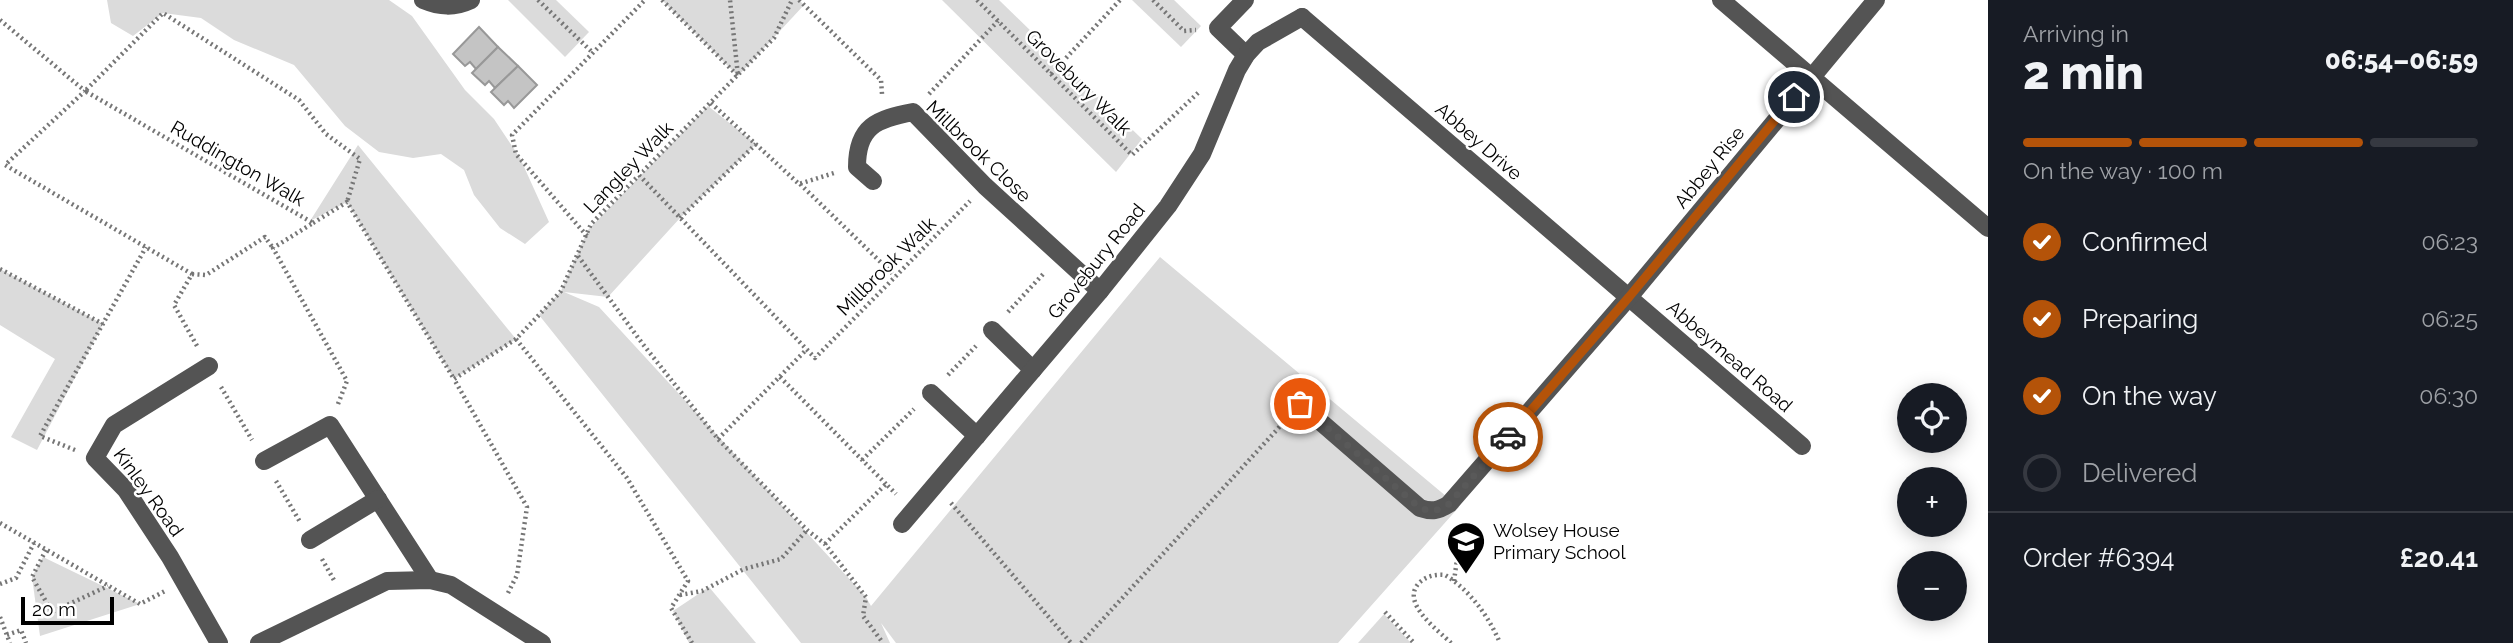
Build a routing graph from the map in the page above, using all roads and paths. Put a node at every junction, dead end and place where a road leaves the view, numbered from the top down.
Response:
1 (423, 0) edge
2 (471, 0) edge
3 (538, 0) edge
4 (645, 0) edge
5 (662, 0) edge
6 (730, 0) edge
7 (792, 0) edge
8 (799, 0) edge
9 (976, 0) edge
10 (1120, 0) edge
11 (1153, 0) edge
12 (1245, 0) edge
13 (1721, 0) edge
14 (1876, 0) edge
15 (1300, 8) edge
16 (0, 20) edge
17 (998, 22) junction
18 (1218, 29) junction
19 (592, 52) junction
20 (1246, 55) junction
21 (1051, 74) junction
22 (738, 76) junction
23 (1811, 77) junction
24 (1231, 87) junction
25 (85, 91) junction
26 (711, 103) junction
27 (912, 112) junction
28 (885, 117) junction
29 (756, 144) junction
30 (5, 165) dead end
31 (857, 167) junction
32 (639, 175) junction
33 (873, 181) dead end
34 (799, 184) junction
35 (985, 186) junction
36 (347, 202) junction
37 (680, 218) junction
38 (313, 223) junction
39 (1988, 228) edge
40 (926, 234) dead end
41 (587, 236) junction
42 (930, 240) junction
43 (145, 247) dead end
44 (273, 248) junction
45 (578, 256) junction
46 (1060, 256) junction
47 (0, 269) edge
48 (192, 274) dead end
49 (895, 276) junction
50 (1100, 291) junction
51 (1629, 297) junction
52 (103, 324) junction
53 (992, 330) junction
54 (516, 339) junction
55 (807, 349) junction
56 (209, 366) dead end
57 (1033, 370) junction
58 (780, 377) junction
59 (454, 379) junction
60 (347, 381) dead end
61 (931, 393) junction
62 (1300, 404) joint
63 (977, 436) junction
64 (718, 439) junction
65 (1802, 446) dead end
66 (95, 458) junction
67 (862, 460) junction
68 (264, 461) dead end
69 (886, 484) junction
70 (933, 488) junction
71 (378, 499) junction
72 (907, 518) joint
73 (0, 523) edge
74 (807, 530) junction
75 (310, 540) dead end
76 (34, 543) junction
77 (825, 544) junction
78 (1459, 545) dead end
79 (46, 550) junction
80 (430, 580) junction
81 (1454, 581) junction
82 (185, 582) junction
83 (0, 584) edge
84 (108, 586) junction
85 (680, 595) junction
86 (1385, 612) dead end
87 (498, 614) junction
88 (0, 617) edge
89 (7, 635) junction
90 (10, 643) edge
91 (26, 643) edge
92 (219, 643) edge
93 (259, 643) edge
94 (542, 643) edge
95 (692, 643) edge
96 (883, 643) edge
97 (1071, 643) edge
98 (1081, 643) edge
99 (1414, 643) edge
100 (1451, 643) edge
101 (1500, 643) edge

1 - 2 street
3 - 19 path
4 - 19 path
5 - 22 path
6 - 22 path
7 - 22 path, Langley Walk
8 - 28 path
9 - 17 path, Grovebury Walk
10 - 21 path
11 - 18 path
12 - 18 street
13 - 23 street
14 - 23 street, Abbey Rise
15 - 20 street, Grovebury Road
15 - 51 street, Abbey Drive
16 - 25 path, Ruddington Walk
17 - 21 path, Grovebury Walk
17 - 27 path
18 - 20 street
19 - 41 path
20 - 24 street, Grovebury Road
21 - 24 path, Grovebury Walk
22 - 26 path, Langley Walk
23 - 39 street
23 - 51 street, Abbey Rise
24 - 50 street, Grovebury Road
25 - 30 path
25 - 36 path
25 - 38 path, Ruddington Walk
26 - 29 path
26 - 32 path, Langley Walk
27 - 28 street, Millbrook Close
27 - 35 street, Millbrook Close
28 - 31 street
29 - 34 path
29 - 37 path
31 - 33 street
31 - 34 path
32 - 37 path
32 - 41 path, Langley Walk
34 - 49 path
35 - 42 path, Millbrook Walk
35 - 46 street, Millbrook Close
36 - 38 path
36 - 59 path
37 - 55 path
38 - 44 path, Ruddington Walk
40 - 42 path
41 - 45 path, Langley Walk
42 - 49 path, Millbrook Walk
43 - 52 path
44 - 48 path
44 - 60 path
45 - 54 path, Langley Walk
45 - 64 path
46 - 50 street, Millbrook Close
46 - 53 path
47 - 52 path
49 - 55 path, Millbrook Walk
50 - 57 street, Grovebury Road
51 - 62 street, Abbey Rise
51 - 65 street, Abbeymead Road
52 - 66 path
53 - 57 street
53 - 61 path
54 - 59 path, Langley Walk
54 - 85 path
55 - 58 path, Millbrook Walk
56 - 66 street, Kinley Road
57 - 63 street, Grovebury Road
58 - 64 path, Millbrook Walk
58 - 67 path
59 - 87 path
61 - 63 street
61 - 67 path
62 - 98 path
63 - 70 street, Grovebury Road
64 - 74 path
66 - 82 street, Kinley Road
67 - 69 path
68 - 71 street
69 - 72 path
69 - 77 path
70 - 72 street, Grovebury Road
70 - 97 path
71 - 75 street
71 - 80 street
73 - 76 path
74 - 77 path
74 - 85 path
76 - 79 path
76 - 83 path
77 - 96 path
78 - 81 path
79 - 84 path
79 - 84 path
80 - 87 street
80 - 93 street
81 - 100 path
81 - 101 path
82 - 84 path
82 - 92 street, Kinley Road
85 - 95 path
86 - 99 path
87 - 94 street
88 - 89 path
89 - 90 path
89 - 91 path

